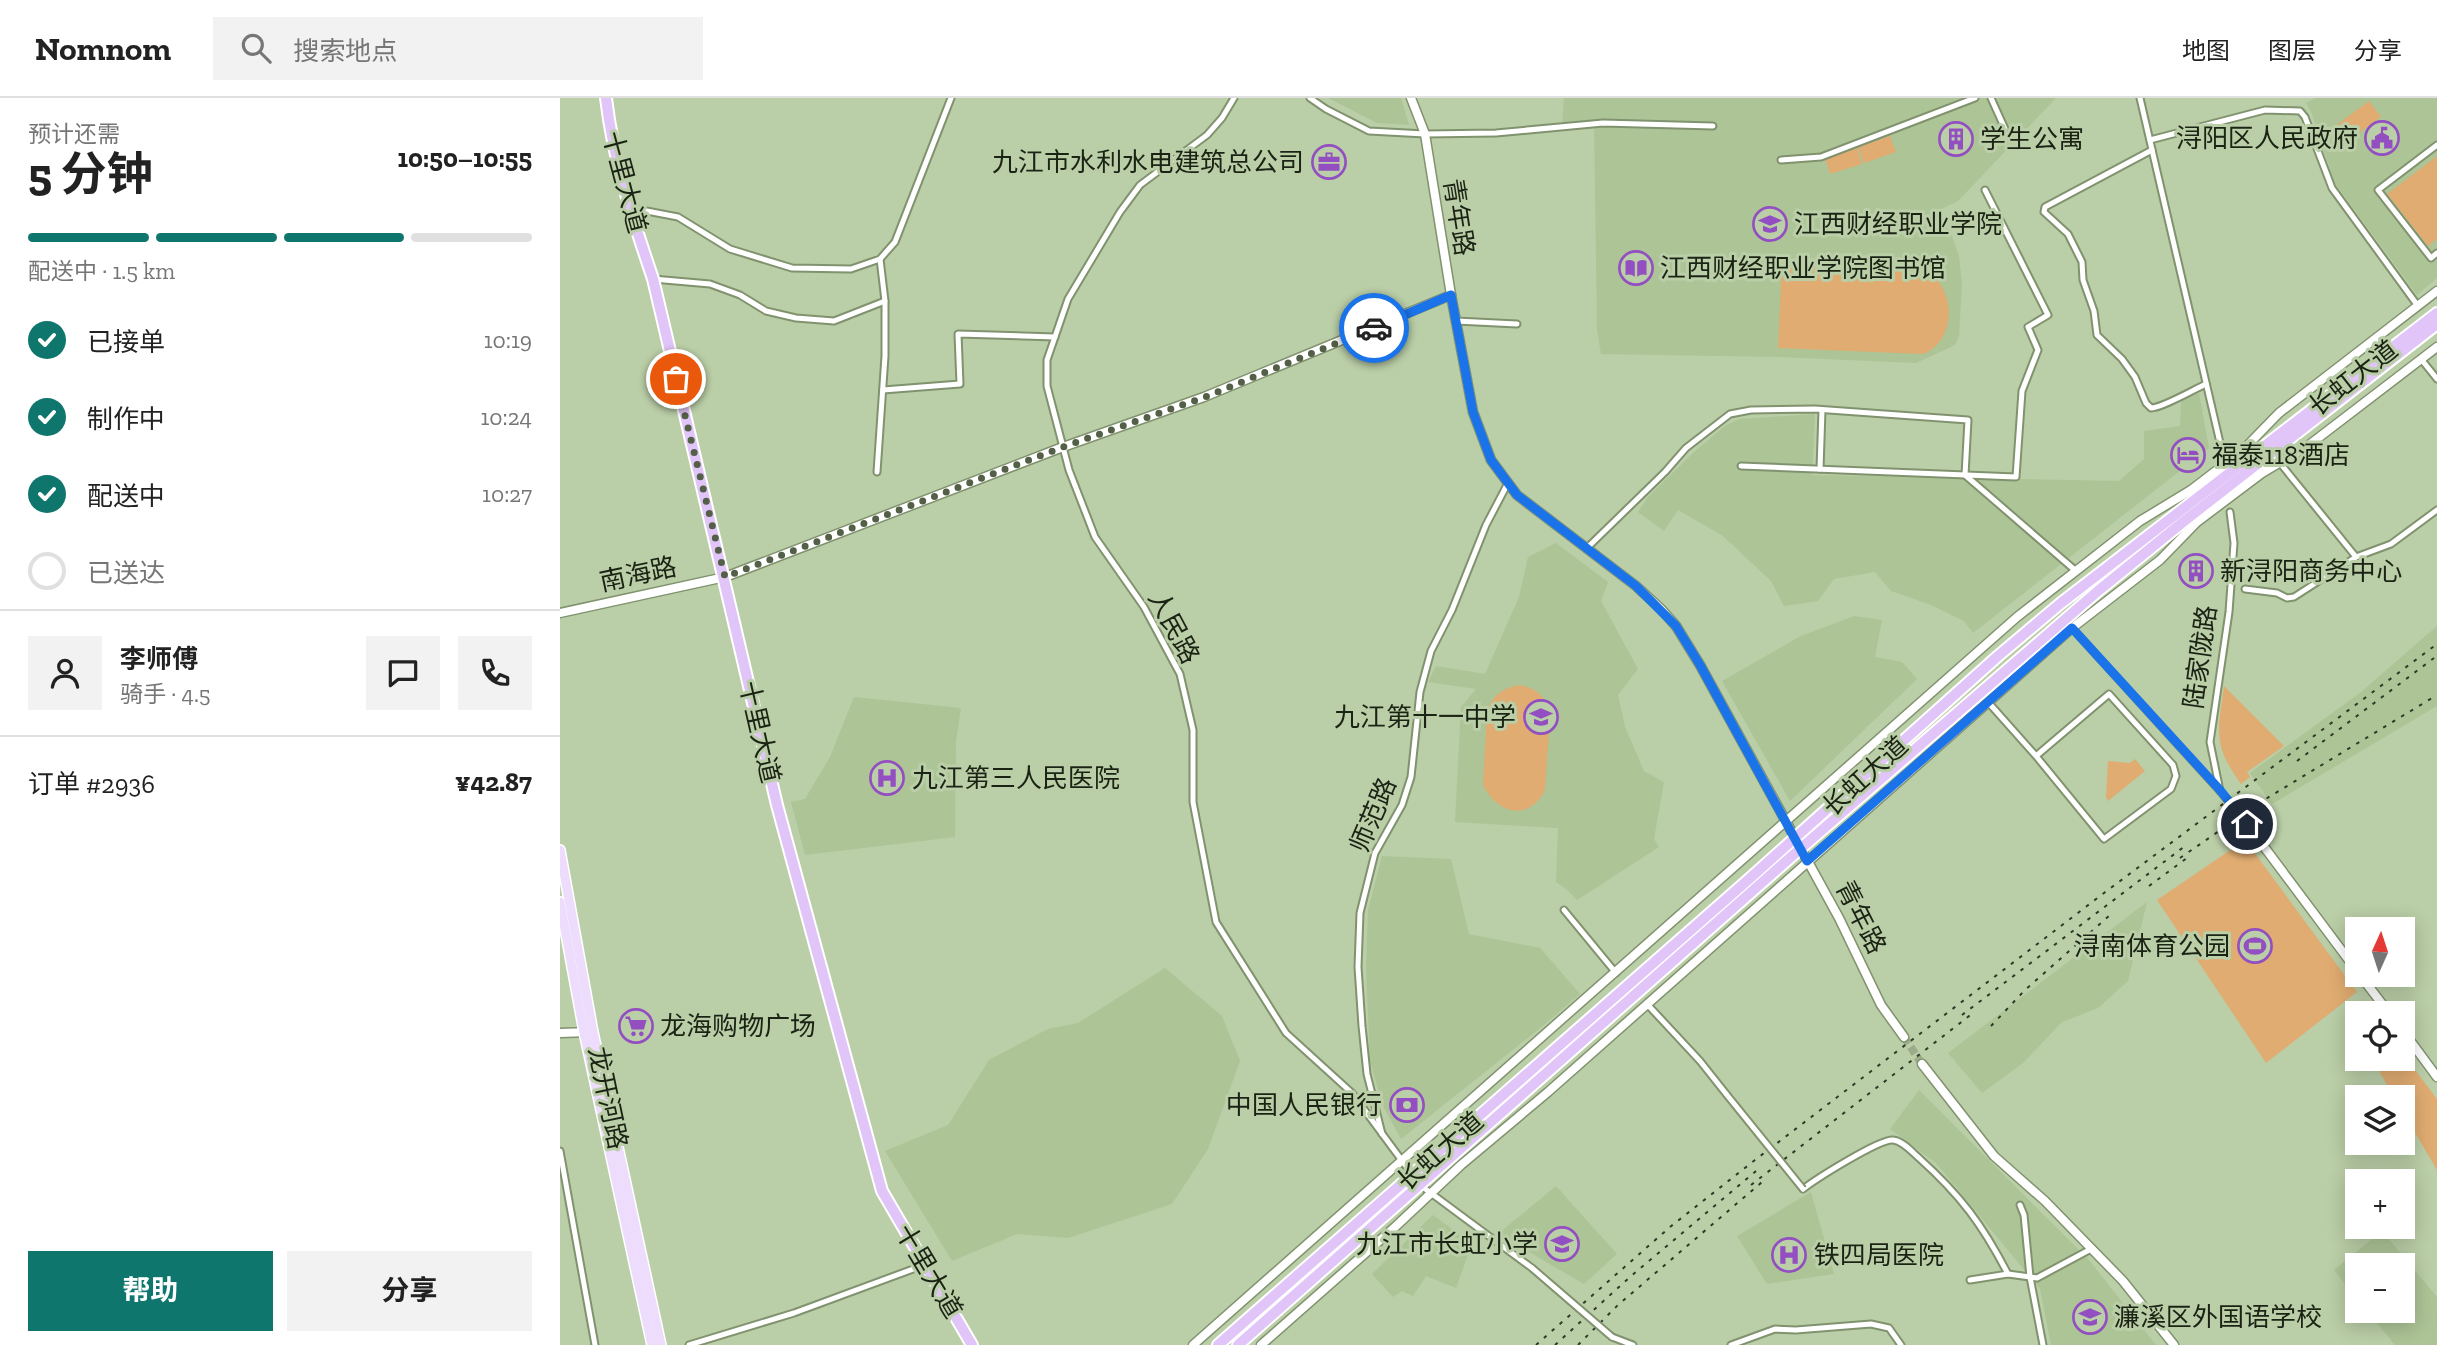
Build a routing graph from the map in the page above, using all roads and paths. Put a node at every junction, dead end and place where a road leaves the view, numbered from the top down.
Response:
1 (606, 98) edge
2 (951, 98) edge
3 (1234, 98) edge
4 (1310, 98) edge
5 (1411, 98) edge
6 (1975, 98) edge
7 (1992, 98) edge
8 (2140, 98) edge
9 (1713, 126) dead end
10 (2005, 129) dead end
11 (1425, 134) junction
12 (2150, 140) junction
13 (2437, 145) edge
14 (2152, 150) junction
15 (1781, 160) dead end
16 (1985, 190) dead end
17 (629, 208) junction
18 (2437, 253) edge
19 (880, 259) junction
20 (653, 279) junction
21 (2437, 291) edge
22 (1451, 295) junction
23 (886, 301) junction
24 (2418, 306) junction
25 (2437, 313) edge
26 (1456, 321) junction
27 (1517, 324) dead end
28 (2437, 324) edge
29 (1055, 337) junction
30 (2437, 347) edge
31 (2421, 359) junction
32 (2437, 379) edge
33 (2206, 384) junction
34 (883, 390) junction
35 (1822, 410) junction
36 (1063, 447) junction
37 (2221, 447) tunnel mouth
38 (2280, 463) junction
39 (1741, 466) dead end
40 (1820, 469) junction
41 (877, 472) dead end
42 (1965, 474) junction
43 (1508, 483) junction
44 (2437, 510) edge
45 (2230, 512) dead end
46 (1587, 548) junction
47 (2356, 557) junction
48 (2076, 571) junction
49 (725, 577) junction
50 (2245, 589) dead end
51 (560, 613) edge
52 (2072, 628) junction
53 (1988, 702) junction
54 (2036, 756) junction
55 (2220, 790) junction
56 (1786, 823) junction
57 (2247, 824) joint
58 (1797, 844) junction
59 (560, 850) edge
60 (1807, 861) junction
61 (560, 902) edge
62 (1564, 910) dead end
63 (2345, 954) edge
64 (1616, 973) junction
65 (1647, 1004) junction
66 (589, 1032) junction
67 (560, 1033) edge
68 (1904, 1037) tunnel mouth
69 (2415, 1047) edge
70 (1922, 1063) tunnel mouth
71 (2437, 1077) edge
72 (1382, 1134) junction
73 (560, 1151) edge
74 (1402, 1160) junction
75 (1412, 1175) junction
76 (1420, 1185) junction
77 (1431, 1194) junction
78 (2020, 1205) dead end
79 (2091, 1249) junction
80 (924, 1265) junction
81 (2008, 1273) junction
82 (2030, 1277) junction
83 (1970, 1280) dead end
84 (595, 1345) edge
85 (652, 1345) edge
86 (661, 1345) edge
87 (689, 1345) edge
88 (972, 1345) edge
89 (1193, 1345) edge
90 (1218, 1345) edge
91 (1238, 1345) edge
92 (1261, 1345) edge
93 (1633, 1345) edge
94 (1731, 1345) edge
95 (1902, 1345) edge
96 (2043, 1345) edge
97 (2174, 1345) edge

1 - 17 highway, 十里大道
2 - 19 street
3 - 29 street, 人民路
4 - 11 street
5 - 11 street, 青年路
6 - 15 street
7 - 10 street
8 - 12 street
9 - 11 street
11 - 22 street, 青年路
12 - 14 street
12 - 24 street
13 - 18 street
14 - 33 street
14 - 33 street
16 - 42 street
17 - 19 street
17 - 20 highway, 十里大道
19 - 23 street
20 - 23 street
20 - 49 highway, 十里大道
21 - 24 street
22 - 26 street, 青年路
22 - 36 street, 南海路
23 - 34 street
24 - 48 street
25 - 58 highway, 长虹大道
26 - 27 street
26 - 43 street, 青年路
28 - 58 highway, 长虹大道
29 - 34 street
29 - 36 street, 人民路
30 - 31 street
31 - 32 street
31 - 38 street
33 - 37 street
34 - 41 street
35 - 40 street
35 - 42 street
35 - 46 street
36 - 49 street, 南海路
36 - 72 street, 人民路
38 - 47 street
38 - 52 street
39 - 40 street
40 - 42 street
42 - 48 street
43 - 46 street, 青年路
43 - 72 street, 师范路
44 - 47 street
45 - 55 street, 陆家陇路
46 - 56 street, 青年路
47 - 50 street
48 - 56 street
49 - 51 street, 南海路
49 - 80 highway, 十里大道
52 - 53 street
52 - 55 street
53 - 54 street
53 - 60 street
54 - 54 street
55 - 57 street, 陆家陇路
56 - 58 street, 青年路
56 - 64 street
57 - 63 street, 陆家陇路
58 - 60 street, 青年路
58 - 75 highway, 长虹大道
58 - 76 highway, 长虹大道
59 - 66 main road, 龙开河路
60 - 65 street
60 - 68 street, 青年路
61 - 66 main road, 龙开河路
62 - 64 street
64 - 74 street
65 - 77 street
65 - 81 street, bridge
66 - 67 street
66 - 85 main road, 龙开河路
66 - 86 main road, 龙开河路
69 - 71 street
70 - 79 street
72 - 74 street, 人民路
73 - 84 street
74 - 75 street, 人民路
74 - 89 street
75 - 76 street, 人民路
75 - 90 highway, 长虹大道
76 - 77 street, 人民路
76 - 91 highway, 长虹大道
77 - 92 street
77 - 93 street, 人民路, bridge
78 - 82 street
79 - 82 street
79 - 97 street
80 - 87 street
80 - 88 highway, 十里大道
81 - 82 street
81 - 83 street
82 - 96 street
94 - 95 street

